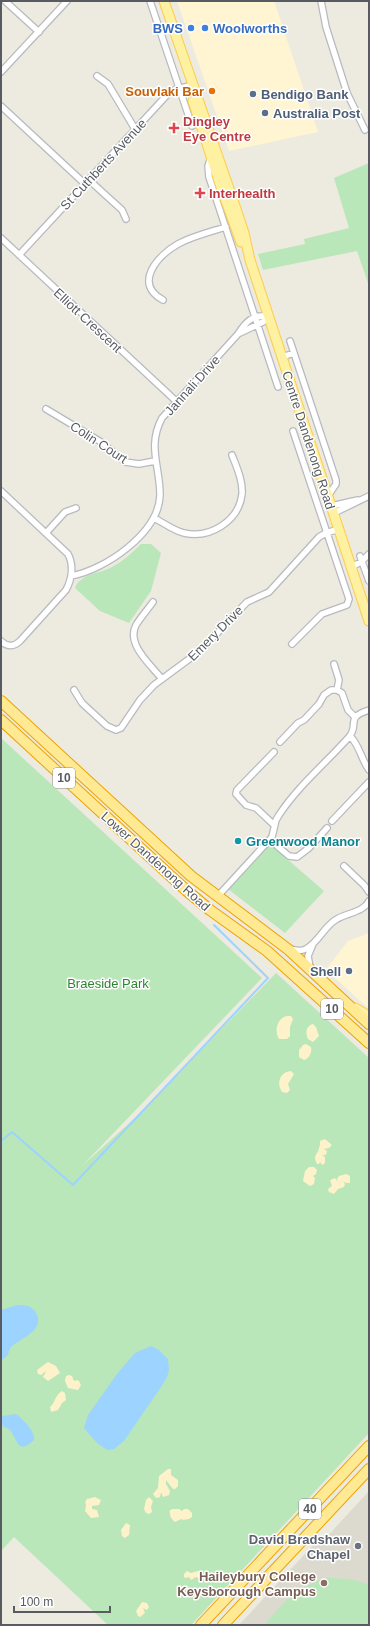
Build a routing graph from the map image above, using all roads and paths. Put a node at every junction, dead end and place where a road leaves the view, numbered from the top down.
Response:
1 (5, 1) edge
2 (67, 1) edge
3 (150, 1) edge
4 (164, 1) edge
5 (321, 1) edge
6 (38, 32) junction
7 (1, 72) edge
8 (97, 76) dead end
9 (192, 85) junction
10 (179, 88) junction
11 (1, 106) edge
12 (192, 126) dead end
13 (135, 129) junction
14 (365, 130) dead end
15 (211, 156) junction
16 (87, 182) junction
17 (126, 220) dead end
18 (226, 227) junction
19 (1, 238) edge
20 (19, 255) junction
21 (250, 260) junction
22 (163, 300) dead end
23 (255, 316) junction
24 (268, 317) junction
25 (257, 324) junction
26 (238, 334) junction
27 (290, 341) dead end
28 (294, 353) junction
29 (282, 357) junction
30 (278, 387) dead end
31 (176, 401) junction
32 (46, 409) dead end
33 (293, 431) dead end
34 (232, 455) dead end
35 (155, 461) junction
36 (1, 491) edge
37 (328, 496) junction
38 (369, 496) edge
39 (76, 508) dead end
40 (332, 509) junction
41 (154, 518) junction
42 (338, 529) junction
43 (326, 532) junction
44 (46, 533) junction
45 (369, 554) edge
46 (361, 558) junction
47 (350, 563) junction
48 (71, 573) junction
49 (369, 581) edge
50 (153, 602) dead end
51 (369, 621) edge
52 (1, 641) edge
53 (292, 644) dead end
54 (334, 664) dead end
55 (161, 678) junction
56 (74, 690) dead end
57 (337, 690) junction
58 (1, 701) edge
59 (369, 710) edge
60 (355, 717) junction
61 (1, 720) edge
62 (350, 736) junction
63 (280, 742) dead end
64 (274, 752) dead end
65 (369, 770) edge
66 (369, 782) edge
67 (332, 821) dead end
68 (274, 824) junction
69 (327, 828) dead end
70 (270, 840) junction
71 (344, 866) dead end
72 (369, 892) edge
73 (217, 897) junction
74 (369, 901) edge
75 (313, 944) junction
76 (286, 948) junction
77 (310, 969) junction
78 (349, 1005) junction
79 (369, 1016) edge
80 (369, 1024) edge
81 (369, 1043) edge
82 (369, 1446) edge
83 (369, 1469) edge
84 (201, 1625) edge
85 (223, 1625) edge

1 - 6 street
2 - 6 street
3 - 10 street
4 - 9 main road, Centre Dandenong Road
5 - 14 street
6 - 7 street
8 - 13 street
9 - 10 street, St Cuthberts Avenue
9 - 15 main road, Centre Dandenong Road
9 - 21 main road, Centre Dandenong Road
10 - 12 street
10 - 13 street, St Cuthberts Avenue
11 - 16 street
13 - 16 street, St Cuthberts Avenue
15 - 18 street, Centre Dandenong Road
15 - 21 main road, Centre Dandenong Road
16 - 17 street
16 - 20 street, St Cuthberts Avenue
18 - 22 street
18 - 23 street, Centre Dandenong Road
19 - 20 street, Elliott Crescent
20 - 31 street, Elliott Crescent
21 - 24 main road, Centre Dandenong Road
23 - 24 street
23 - 25 street, Centre Dandenong Road
23 - 26 street, Jannali Drive
24 - 25 street, Jannali Drive
24 - 29 main road, Centre Dandenong Road
25 - 26 street, Jannali Drive
25 - 30 street, Centre Dandenong Road
26 - 31 street, Jannali Drive
27 - 28 street
28 - 29 street
28 - 37 street
29 - 37 main road, Centre Dandenong Road
31 - 35 street, Jannali Drive
32 - 35 street, Colin Court
33 - 43 street, Centre Dandenong Road
34 - 41 street
35 - 41 street, Jannali Drive
36 - 44 street
37 - 40 main road, Centre Dandenong Road
38 - 40 street
39 - 44 street
40 - 42 main road, Centre Dandenong Road
41 - 48 street, Jannali Drive
42 - 43 street, Emery Drive
42 - 47 main road, Centre Dandenong Road
43 - 53 street, Centre Dandenong Road
43 - 55 street, Emery Drive
44 - 48 street
45 - 46 street
46 - 47 street
46 - 49 street
47 - 51 main road, Centre Dandenong Road
48 - 52 street
50 - 55 street
54 - 57 street
55 - 56 street, Emery Drive
57 - 60 street
57 - 63 street
58 - 73 highway, Lower Dandenong Road / 10
59 - 60 street
60 - 62 street
61 - 81 highway, Lower Dandenong Road / 10
62 - 65 street
62 - 68 street
64 - 68 street
66 - 67 street
68 - 70 street
69 - 70 street
70 - 73 street
71 - 72 street
73 - 76 highway, Lower Dandenong Road / 10
74 - 75 street
75 - 76 street
75 - 77 street
76 - 77 highway, Lower Dandenong Road / 10
77 - 78 highway, Lower Dandenong Road / 10
78 - 79 main road
78 - 80 highway, Lower Dandenong Road / 10
82 - 84 highway, 40
83 - 85 highway, 40

